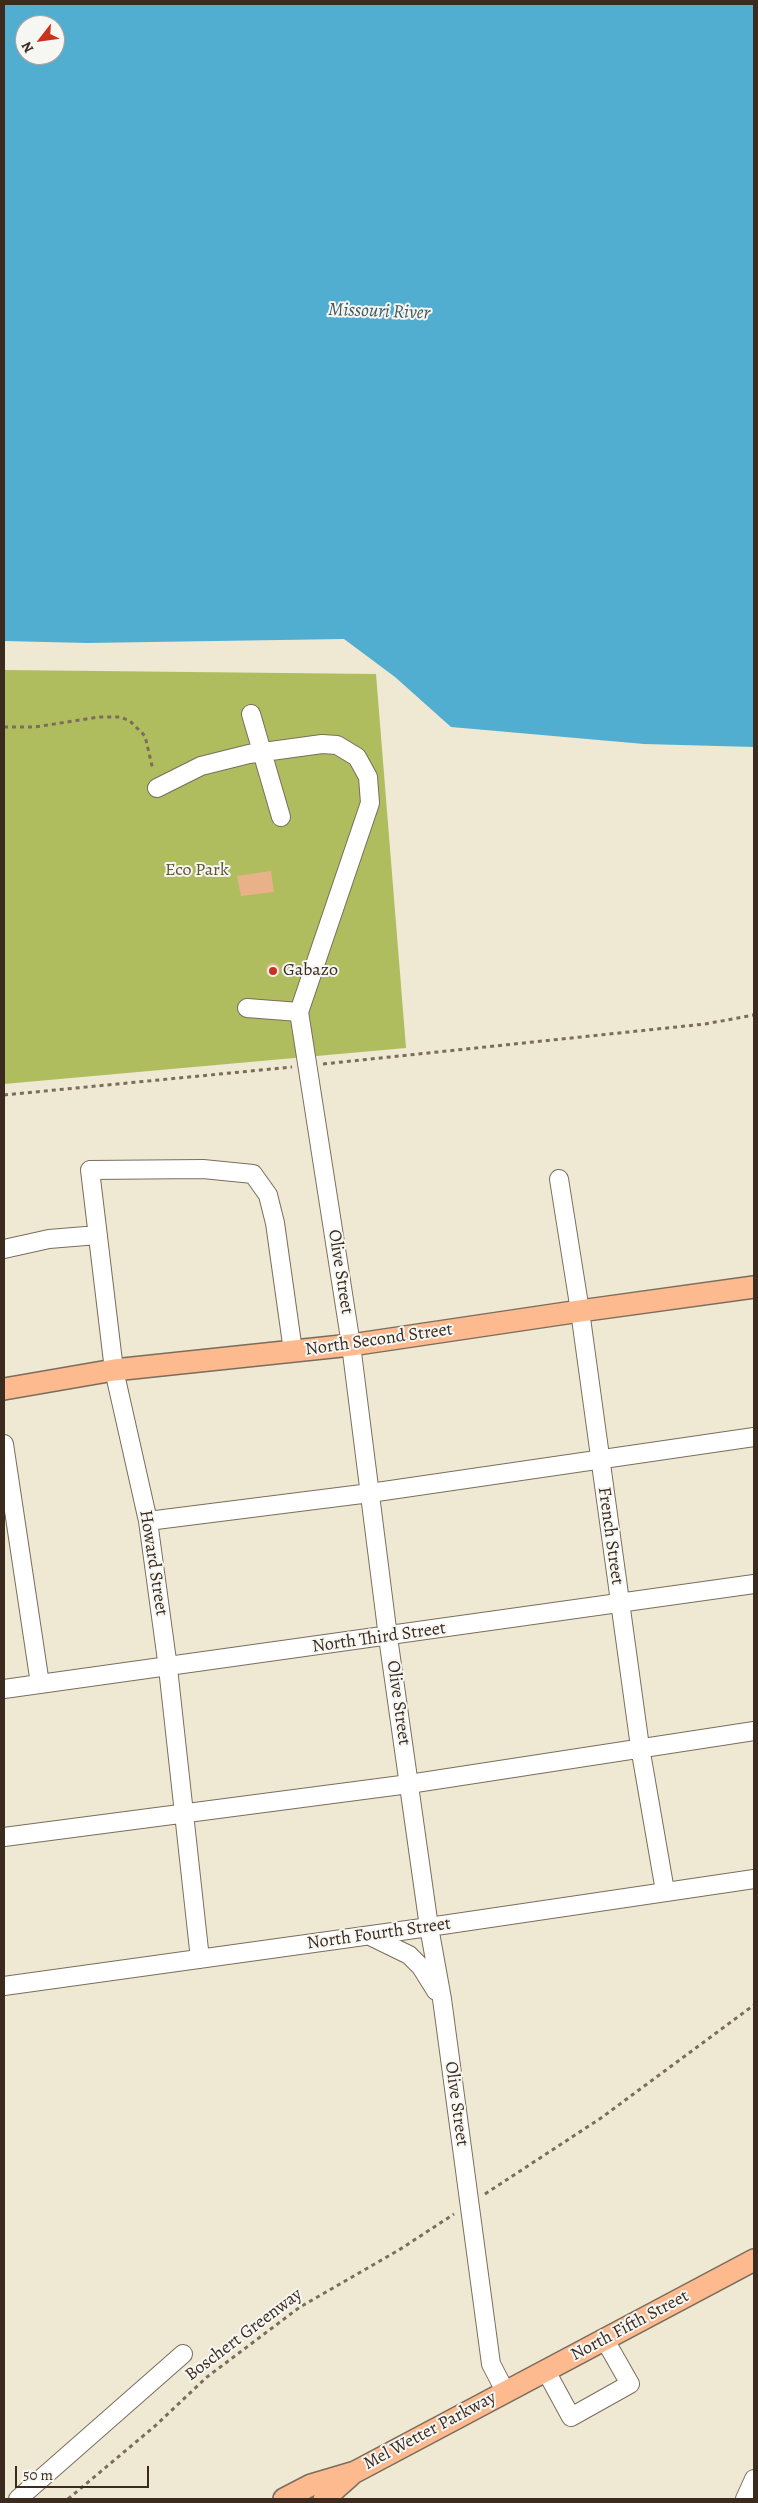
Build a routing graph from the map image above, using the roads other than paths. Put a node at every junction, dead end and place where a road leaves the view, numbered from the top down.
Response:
1 (251, 714) dead end
2 (261, 752) junction
3 (157, 788) road end
4 (280, 817) dead end
5 (247, 1008) dead end
6 (299, 1012) junction
7 (560, 1180) dead end
8 (98, 1235) junction
9 (4, 1249) edge
10 (754, 1287) edge
11 (580, 1310) junction
12 (351, 1346) junction
13 (293, 1352) junction
14 (114, 1370) junction
15 (4, 1389) edge
16 (754, 1437) edge
17 (4, 1444) edge
18 (600, 1460) junction
19 (370, 1493) junction
20 (148, 1521) junction
21 (754, 1584) edge
22 (618, 1602) junction
23 (388, 1637) junction
24 (168, 1668) junction
25 (40, 1684) junction
26 (4, 1689) edge
27 (754, 1731) edge
28 (640, 1747) junction
29 (409, 1784) junction
30 (184, 1812) junction
31 (4, 1837) edge
32 (754, 1879) edge
33 (665, 1891) junction
34 (429, 1927) junction
35 (367, 1935) junction
36 (200, 1958) junction
37 (4, 1986) edge
38 (442, 1999) junction
39 (754, 2260) edge
40 (605, 2340) junction
41 (183, 2354) dead end
42 (546, 2371) junction
43 (506, 2391) junction
44 (355, 2472) junction
45 (754, 2479) edge
46 (18, 2499) edge
47 (284, 2499) edge
48 (324, 2499) edge
49 (745, 2499) edge

1 - 2 street
2 - 3 street
2 - 4 street
2 - 6 street
5 - 6 street
6 - 12 street, Olive Street
7 - 11 street, French Street
8 - 9 street
8 - 13 street, Howard Street
8 - 14 street, Howard Street
10 - 11 main road, North Second Street
11 - 12 main road, North Second Street
11 - 18 street, French Street
12 - 13 main road, North Second Street
12 - 19 street, Olive Street
13 - 14 main road, North Second Street
14 - 15 main road, North Second Street
14 - 20 street, Howard Street
16 - 18 street
17 - 25 street
18 - 19 street
18 - 22 street, French Street
19 - 20 street
19 - 23 street, Olive Street
20 - 24 street, Howard Street
21 - 22 street, North Third Street
22 - 23 street, North Third Street
22 - 28 street, French Street
23 - 24 street, North Third Street
23 - 29 street, Olive Street
24 - 25 street, North Third Street
24 - 30 street, Howard Street
25 - 26 street, North Third Street
27 - 28 street
28 - 29 street
28 - 33 street, French Street
29 - 30 street
29 - 34 street, Olive Street
30 - 31 street
30 - 36 street, Howard Street
32 - 33 street, North Fourth Street
33 - 34 street, North Fourth Street
34 - 35 street, North Fourth Street
34 - 38 street, Olive Street
35 - 36 street, North Fourth Street
35 - 38 street
36 - 37 street, North Fourth Street
38 - 43 street, Olive Street
39 - 40 main road, North Fifth Street
40 - 42 main road, North Fifth Street
40 - 42 street
41 - 46 street
42 - 43 main road, North Fifth Street
43 - 44 main road, Mel Wetter Parkway
44 - 47 main road, Mel Wetter Parkway
44 - 48 main road, Mel Wetter Parkway
45 - 49 street

